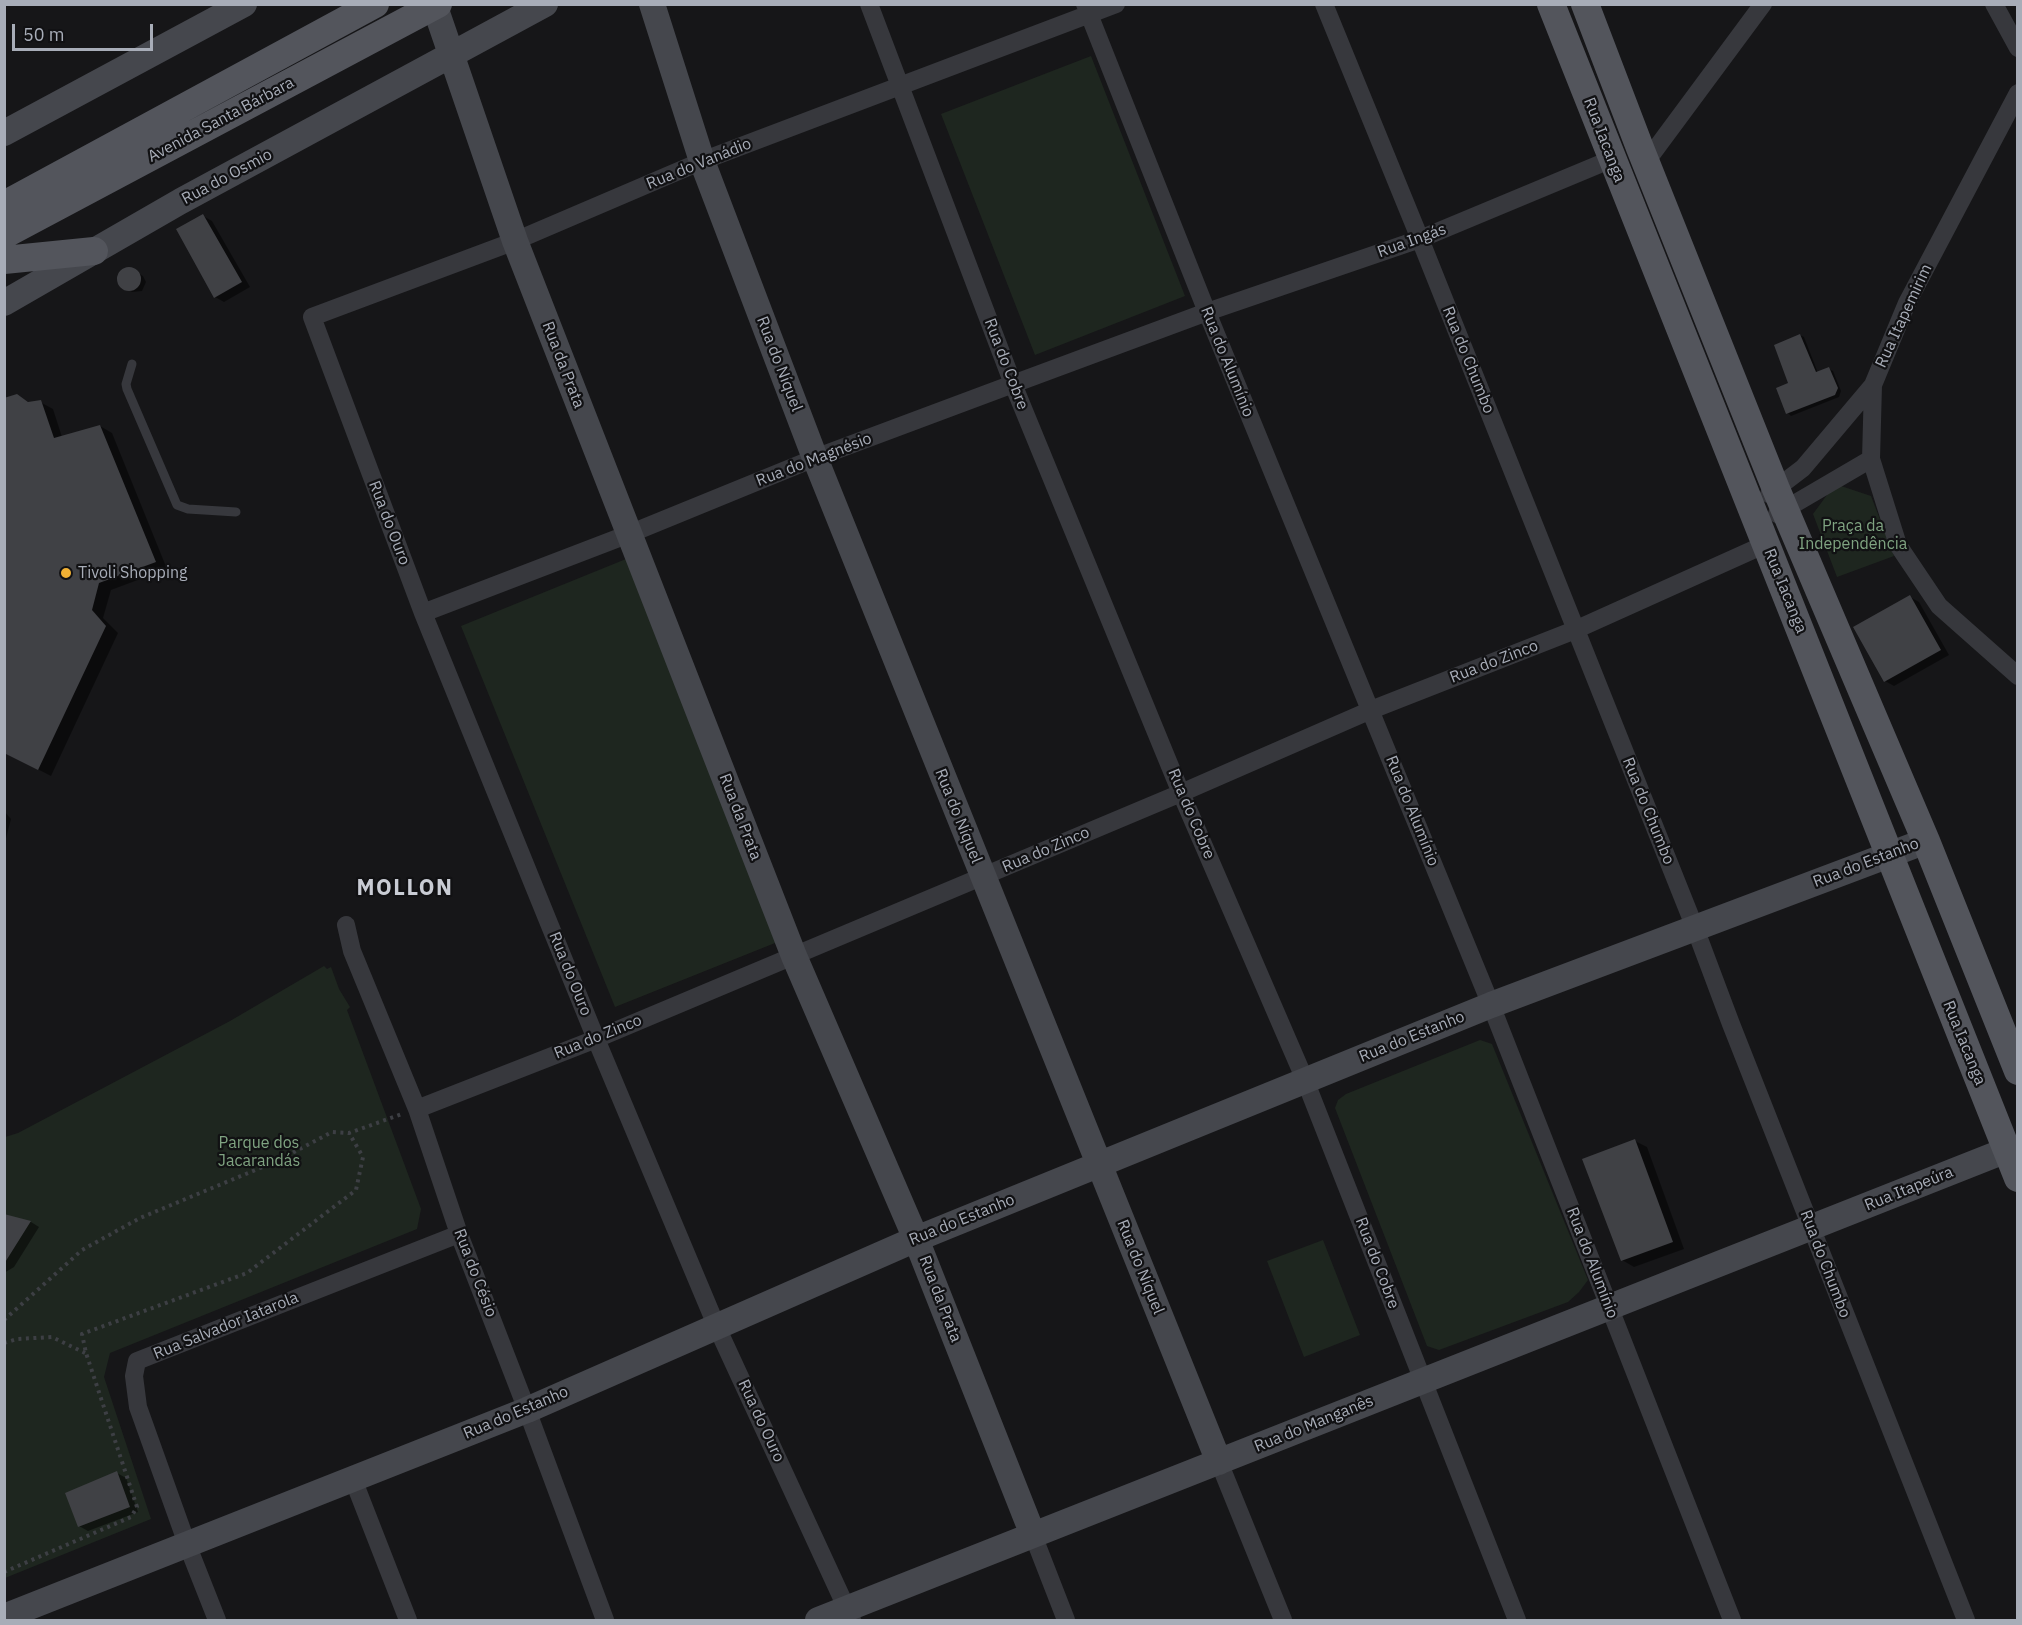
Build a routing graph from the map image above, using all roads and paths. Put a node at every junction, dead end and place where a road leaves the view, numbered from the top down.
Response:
1 (244, 4) edge
2 (375, 4) edge
3 (545, 4) edge
4 (652, 4) edge
5 (869, 4) edge
6 (1116, 4) edge
7 (1324, 4) edge
8 (1551, 4) edge
9 (1585, 4) edge
10 (1763, 4) edge
11 (1994, 4) edge
12 (435, 5) edge
13 (1087, 10) edge
14 (2018, 48) edge
15 (452, 56) junction
16 (899, 86) junction
17 (2018, 93) edge
18 (4, 133) edge
19 (1643, 155) junction
20 (1612, 159) junction
21 (702, 161) junction
22 (1660, 199) junction
23 (4, 205) edge
24 (1632, 211) junction
25 (4, 235) edge
26 (1420, 239) junction
27 (515, 241) junction
28 (94, 251) junction
29 (4, 260) edge
30 (4, 303) edge
31 (1207, 312) junction
32 (312, 317) joint
33 (132, 364) dead end
34 (1013, 384) junction
35 (1873, 385) junction
36 (815, 458) junction
37 (1871, 459) junction
38 (1780, 499) junction
39 (236, 512) dead end
40 (1758, 526) junction
41 (629, 534) junction
42 (1800, 545) junction
43 (423, 613) junction
44 (1575, 630) junction
45 (2018, 676) edge
46 (1371, 710) junction
47 (1181, 793) junction
48 (1926, 841) junction
49 (1890, 854) junction
50 (983, 877) junction
51 (346, 925) dead end
52 (1695, 928) junction
53 (794, 956) junction
54 (1491, 1005) junction
55 (596, 1039) junction
56 (2018, 1071) edge
57 (1305, 1080) junction
58 (417, 1108) junction
59 (2007, 1150) junction
60 (1099, 1164) junction
61 (2018, 1178) edge
62 (1811, 1228) junction
63 (459, 1234) junction
64 (916, 1239) junction
65 (1609, 1308) junction
66 (4, 1320) edge
67 (716, 1325) junction
68 (4, 1343) edge
69 (86, 1353) dead end
70 (1423, 1381) junction
71 (528, 1410) junction
72 (1219, 1461) junction
73 (353, 1479) junction
74 (1033, 1535) junction
75 (187, 1544) junction
76 (850, 1614) edge
77 (18, 1616) edge
78 (217, 1620) edge
79 (408, 1620) edge
80 (605, 1620) edge
81 (818, 1620) edge
82 (1066, 1620) edge
83 (1283, 1620) edge
84 (1517, 1620) edge
85 (1732, 1620) edge
86 (1966, 1620) edge

1 - 18 street
2 - 23 main road, Avenida Santa Bárbara
3 - 15 street, Rua do Osmio
4 - 21 street, Rua do Níquel
5 - 16 street, Rua do Cobre
6 - 13 street, Rua do Vanádio
7 - 26 street, Rua do Chumbo
8 - 20 main road, Rua Iacanga
9 - 19 main road, Rua Iacanga
10 - 19 street
11 - 14 street
12 - 15 street, Rua da Prata
12 - 25 main road, Avenida Santa Bárbara
13 - 16 street, Rua do Vanádio
13 - 31 street, Rua do Alumínio
15 - 27 street, Rua da Prata
15 - 28 street, Rua do Osmio
16 - 21 street, Rua do Vanádio
16 - 34 street, Rua do Cobre
17 - 35 street, Rua Itapemirim
19 - 20 main road
19 - 22 main road, Rua Iacanga
20 - 24 main road, Rua Iacanga
20 - 26 street, Rua Ingás
21 - 27 street, Rua do Vanádio
21 - 36 street, Rua do Níquel
22 - 24 main road
22 - 38 main road, Rua Iacanga
24 - 40 main road, Rua Iacanga
26 - 31 street, Rua Ingás
26 - 44 street, Rua do Chumbo
27 - 32 street, Rua do Vanádio
27 - 41 street, Rua da Prata
28 - 29 main road
28 - 30 street, Rua do Osmio
31 - 34 street, Rua do Magnésio
31 - 46 street, Rua do Alumínio
32 - 43 street, Rua do Ouro
33 - 39 lane
34 - 36 street, Rua do Magnésio
34 - 47 street, Rua do Cobre
35 - 37 street
35 - 38 street, Rua Itapemirim
36 - 41 street, Rua do Magnésio
36 - 50 street, Rua do Níquel
37 - 38 street, Rua Itapemirim
37 - 45 street
38 - 40 street, Rua Itapemirim
38 - 42 main road, Rua Iacanga
40 - 42 main road
40 - 44 street, Rua Itapemirim
40 - 49 main road, Rua Iacanga
41 - 43 street, Rua do Magnésio
41 - 53 street, Rua da Prata
42 - 48 main road, Rua Iacanga
43 - 55 street, Rua do Ouro
44 - 46 street, Rua do Zinco
44 - 52 street, Rua do Chumbo
46 - 47 street, Rua do Zinco
46 - 54 street, Rua do Alumínio
47 - 50 street, Rua do Zinco
47 - 57 street, Rua do Cobre
48 - 49 street, Rua do Estanho
48 - 56 main road, Rua Iacanga
49 - 52 street, Rua do Estanho
49 - 59 main road, Rua Iacanga
50 - 53 street, Rua do Zinco
50 - 60 street, Rua do Níquel
51 - 58 street, Rua do Césio
52 - 54 street, Rua do Estanho
52 - 62 street, Rua do Chumbo
53 - 55 street, Rua do Zinco
53 - 64 street, Rua da Prata
54 - 57 street, Rua do Estanho
54 - 65 street, Rua do Alumínio
55 - 58 street, Rua do Zinco
55 - 67 street, Rua do Ouro
57 - 60 street, Rua do Estanho
57 - 70 street, Rua do Cobre
58 - 63 street, Rua do Césio
58 - 66 path
59 - 61 main road, Rua Iacanga
59 - 62 street, Rua Itapeúra
60 - 64 street, Rua do Estanho
60 - 72 street, Rua do Níquel
62 - 65 street, Rua do Manganês
62 - 86 street, Rua do Chumbo
63 - 71 street, Rua do Césio
63 - 75 street, Rua Salvador Iatarola
64 - 67 street, Rua do Estanho
64 - 74 street, Rua da Prata
65 - 70 street, Rua do Manganês
65 - 85 street, Rua do Alumínio
67 - 71 street, Rua do Estanho
67 - 76 street, Rua do Ouro
68 - 69 path
70 - 72 street, Rua do Manganês
70 - 84 street, Rua do Cobre
71 - 73 street, Rua do Estanho
71 - 80 street, Rua do Césio
72 - 74 street, Rua do Manganês
72 - 83 street, Rua do Níquel
73 - 75 street, Rua do Estanho
73 - 79 street
74 - 76 street, Rua do Manganês
74 - 82 street, Rua da Prata
75 - 77 street, Rua do Estanho
75 - 78 street
76 - 81 street, Rua do Manganês

